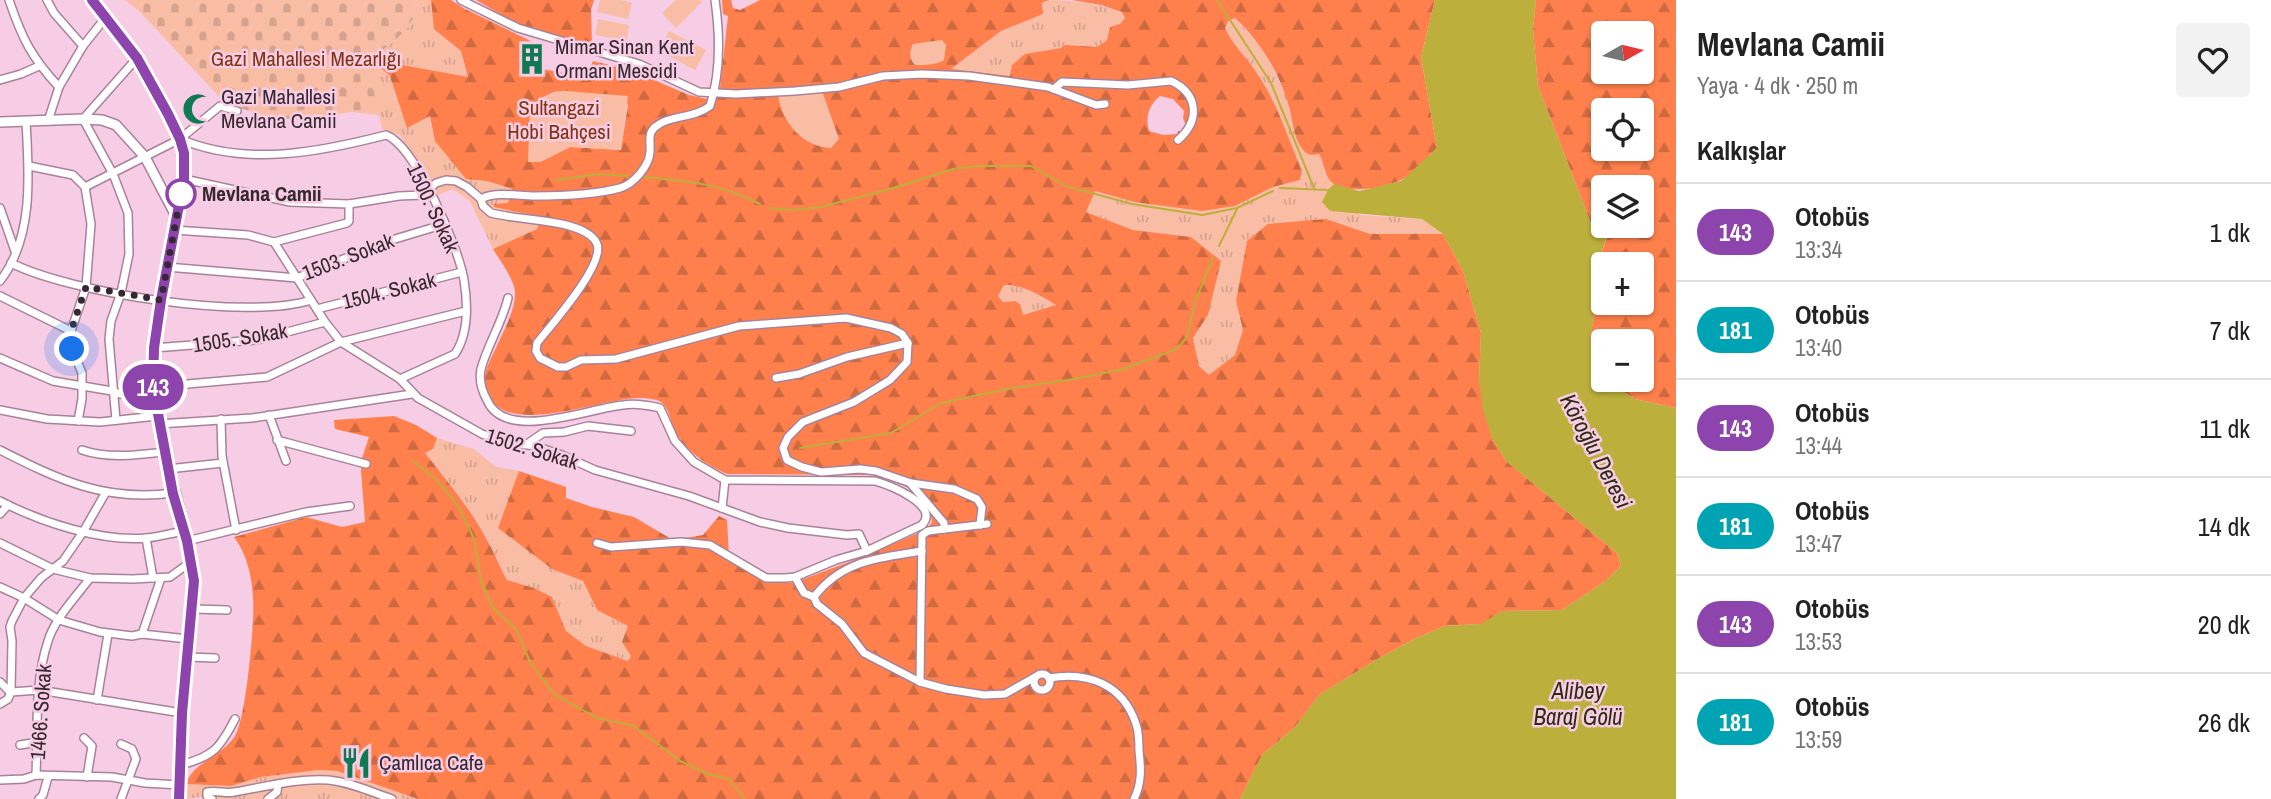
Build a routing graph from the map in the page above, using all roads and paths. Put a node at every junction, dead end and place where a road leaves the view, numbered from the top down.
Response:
1 (9, 0) edge
2 (47, 0) edge
3 (92, 0) edge
4 (461, 0) edge
5 (715, 0) edge
6 (106, 17) junction
7 (83, 46) junction
8 (137, 58) junction
9 (39, 66) junction
10 (0, 80) edge
11 (59, 87) junction
12 (1054, 89) junction
13 (714, 93) junction
14 (1105, 104) dead end
15 (237, 111) dead end
16 (83, 119) junction
17 (48, 121) junction
18 (0, 122) edge
19 (26, 122) junction
20 (180, 139) junction
21 (1178, 140) dead end
22 (145, 157) junction
23 (29, 166) junction
24 (113, 174) junction
25 (184, 179) junction
26 (85, 187) junction
27 (429, 191) junction
28 (481, 199) junction
29 (349, 204) junction
30 (0, 208) edge
31 (176, 216) junction
32 (444, 224) junction
33 (174, 230) junction
34 (22, 231) junction
35 (8, 232) junction
36 (274, 242) junction
37 (16, 253) junction
38 (11, 263) junction
39 (167, 267) junction
40 (462, 272) junction
41 (297, 278) junction
42 (0, 281) edge
43 (86, 287) junction
44 (121, 293) junction
45 (0, 296) edge
46 (508, 298) dead end
47 (161, 300) junction
48 (311, 300) junction
49 (317, 309) junction
50 (466, 311) junction
51 (325, 323) junction
52 (71, 331) junction
53 (341, 342) junction
54 (908, 343) junction
55 (154, 348) junction
56 (0, 358) edge
57 (776, 378) dead end
58 (400, 379) junction
59 (82, 385) junction
60 (112, 391) junction
61 (153, 392) junction
62 (412, 394) junction
63 (0, 410) edge
64 (269, 415) junction
65 (221, 419) junction
66 (116, 420) junction
67 (158, 420) junction
68 (550, 420) junction
69 (78, 421) junction
70 (631, 431) dead end
71 (543, 433) junction
72 (277, 440) junction
73 (527, 444) junction
74 (0, 450) edge
75 (82, 450) dead end
76 (164, 452) junction
77 (286, 461) dead end
78 (223, 463) junction
79 (366, 464) dead end
80 (168, 470) junction
81 (725, 480) junction
82 (911, 483) junction
83 (106, 492) junction
84 (173, 494) junction
85 (0, 501) edge
86 (8, 505) junction
87 (350, 506) dead end
88 (722, 508) junction
89 (0, 514) edge
90 (944, 529) junction
91 (236, 530) junction
92 (83, 532) junction
93 (186, 536) junction
94 (146, 538) junction
95 (0, 542) edge
96 (597, 542) dead end
97 (867, 551) junction
98 (922, 551) junction
99 (192, 561) junction
100 (52, 569) junction
101 (90, 578) junction
102 (157, 578) junction
103 (795, 578) junction
104 (0, 587) edge
105 (814, 597) junction
106 (24, 598) junction
107 (193, 609) junction
108 (227, 610) dead end
109 (59, 620) junction
110 (0, 626) edge
111 (10, 627) junction
112 (108, 634) junction
113 (142, 634) junction
114 (188, 639) junction
115 (187, 657) junction
116 (215, 658) dead end
117 (1035, 677) junction
118 (1049, 678) junction
119 (920, 681) junction
120 (0, 682) edge
121 (39, 690) junction
122 (10, 692) junction
123 (97, 700) junction
124 (0, 704) edge
125 (182, 713) junction
126 (235, 719) dead end
127 (84, 738) dead end
128 (38, 742) junction
129 (121, 744) dead end
130 (20, 745) dead end
131 (180, 765) junction
132 (36, 775) junction
133 (48, 777) junction
134 (87, 777) junction
135 (0, 780) edge
136 (128, 780) junction
137 (278, 784) junction
138 (180, 785) junction
139 (39, 799) edge
140 (121, 799) edge
141 (179, 799) edge
142 (212, 799) edge
143 (268, 799) edge
144 (392, 799) edge
145 (1134, 799) edge

1 - 9 street
2 - 7 street
3 - 6 main road
4 - 13 street
5 - 13 street
6 - 7 street
6 - 8 main road
7 - 11 street
8 - 16 street
8 - 20 main road
9 - 10 street
9 - 11 street
11 - 17 street
12 - 13 street
12 - 14 street
12 - 21 street
13 - 28 street
15 - 20 street
16 - 17 street
16 - 22 street
16 - 24 street
17 - 19 street
18 - 19 street
19 - 23 street
20 - 22 street
20 - 25 main road
20 - 27 street, 1500. Sokak
22 - 24 street
22 - 31 street
23 - 26 street
23 - 34 street
24 - 26 street
24 - 44 street
25 - 29 street
25 - 31 main road
26 - 43 street
27 - 28 street
27 - 29 street
27 - 32 street, 1500. Sokak
28 - 54 street
29 - 36 street
30 - 35 street
31 - 33 main road
32 - 40 street, 1500. Sokak
32 - 41 street, 1503. Sokak
33 - 36 street
33 - 39 main road
34 - 35 street
34 - 37 street
35 - 37 street
36 - 41 street, 1502. Sokak
37 - 38 street
38 - 42 street
38 - 43 street
39 - 41 street, 1503. Sokak
39 - 47 main road
40 - 49 street, 1504. Sokak
40 - 50 street, 1500. Sokak
41 - 48 street, 1502. Sokak
43 - 44 street
43 - 52 street
44 - 47 street
44 - 60 street
45 - 52 street
46 - 68 street
47 - 48 street
47 - 55 main road
48 - 49 street, 1502. Sokak
49 - 51 street, 1502. Sokak
50 - 53 street
50 - 58 street, 1500. Sokak
51 - 53 street, 1502. Sokak
51 - 55 street, 1505. Sokak
52 - 59 street
53 - 58 street, 1502. Sokak
53 - 61 street
54 - 57 street
54 - 82 street
55 - 61 main road
56 - 59 street
58 - 62 street, 1502. Sokak
59 - 60 street
59 - 69 street
60 - 61 street
60 - 66 street
61 - 67 main road
62 - 64 street
62 - 73 street, 1502. Sokak
63 - 69 street
64 - 65 street
64 - 72 street
65 - 67 street
65 - 78 street
66 - 67 street
66 - 69 street
67 - 76 main road
68 - 71 street
68 - 81 street
70 - 71 street
71 - 73 street
72 - 77 street
72 - 79 street
73 - 88 street, 1502. Sokak
74 - 83 street
75 - 76 street
76 - 80 main road
78 - 80 street
78 - 91 street
80 - 84 main road
81 - 88 street
81 - 97 street
82 - 90 street
82 - 90 street
83 - 84 street
83 - 92 street
84 - 93 main road
85 - 86 street
86 - 89 street
86 - 92 street
87 - 91 street
88 - 97 street, 1502. Sokak
90 - 98 street
91 - 93 street
92 - 94 street
92 - 100 street
93 - 94 street
93 - 99 main road
94 - 102 street
95 - 100 street
96 - 103 street
97 - 103 street
98 - 105 street
98 - 119 street
99 - 102 street
99 - 107 main road
100 - 101 street
100 - 106 street
101 - 102 street
101 - 109 street, 1466. Sokak
102 - 113 street
103 - 105 street
104 - 106 street
105 - 119 street
106 - 109 street
106 - 111 street
107 - 108 street
107 - 114 main road
109 - 112 street
109 - 121 street, 1466. Sokak
110 - 111 street
111 - 122 street
112 - 113 street
112 - 123 street
113 - 114 street
114 - 115 main road
115 - 116 street
115 - 125 main road
117 - 118 street
117 - 118 street
117 - 119 street
118 - 145 street
120 - 122 street
121 - 122 street
121 - 123 street
121 - 128 street, 1466. Sokak
122 - 124 street
123 - 125 street
125 - 131 main road
126 - 131 street
127 - 134 street
128 - 130 street
128 - 132 street, 1466. Sokak
129 - 136 street
131 - 138 main road
132 - 133 street
132 - 135 street
133 - 134 street
133 - 139 street
134 - 136 street
136 - 138 street
136 - 140 street
137 - 142 street
137 - 143 street
137 - 144 street
138 - 141 main road

